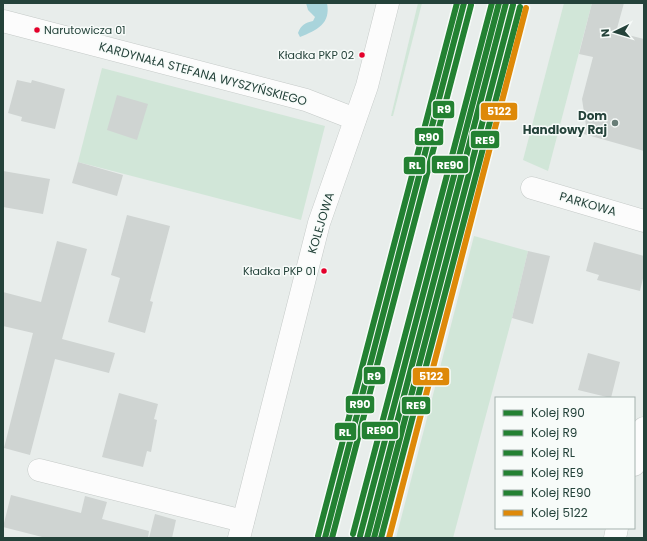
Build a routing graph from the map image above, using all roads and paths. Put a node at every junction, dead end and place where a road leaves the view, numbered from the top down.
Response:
1 (388, 3) edge
2 (3, 21) edge
3 (355, 119) junction
4 (532, 188) dead end
5 (644, 221) edge
6 (644, 428) edge
7 (635, 462) edge
8 (39, 470) dead end
9 (241, 530) edge

1 - 3 street, KOLEJOWA
2 - 3 street, KARDYNAŁA STEFANA WYSZYŃSKIEGO
3 - 9 street, KOLEJOWA
4 - 5 street, PARKOWA
6 - 7 street
8 - 9 street

